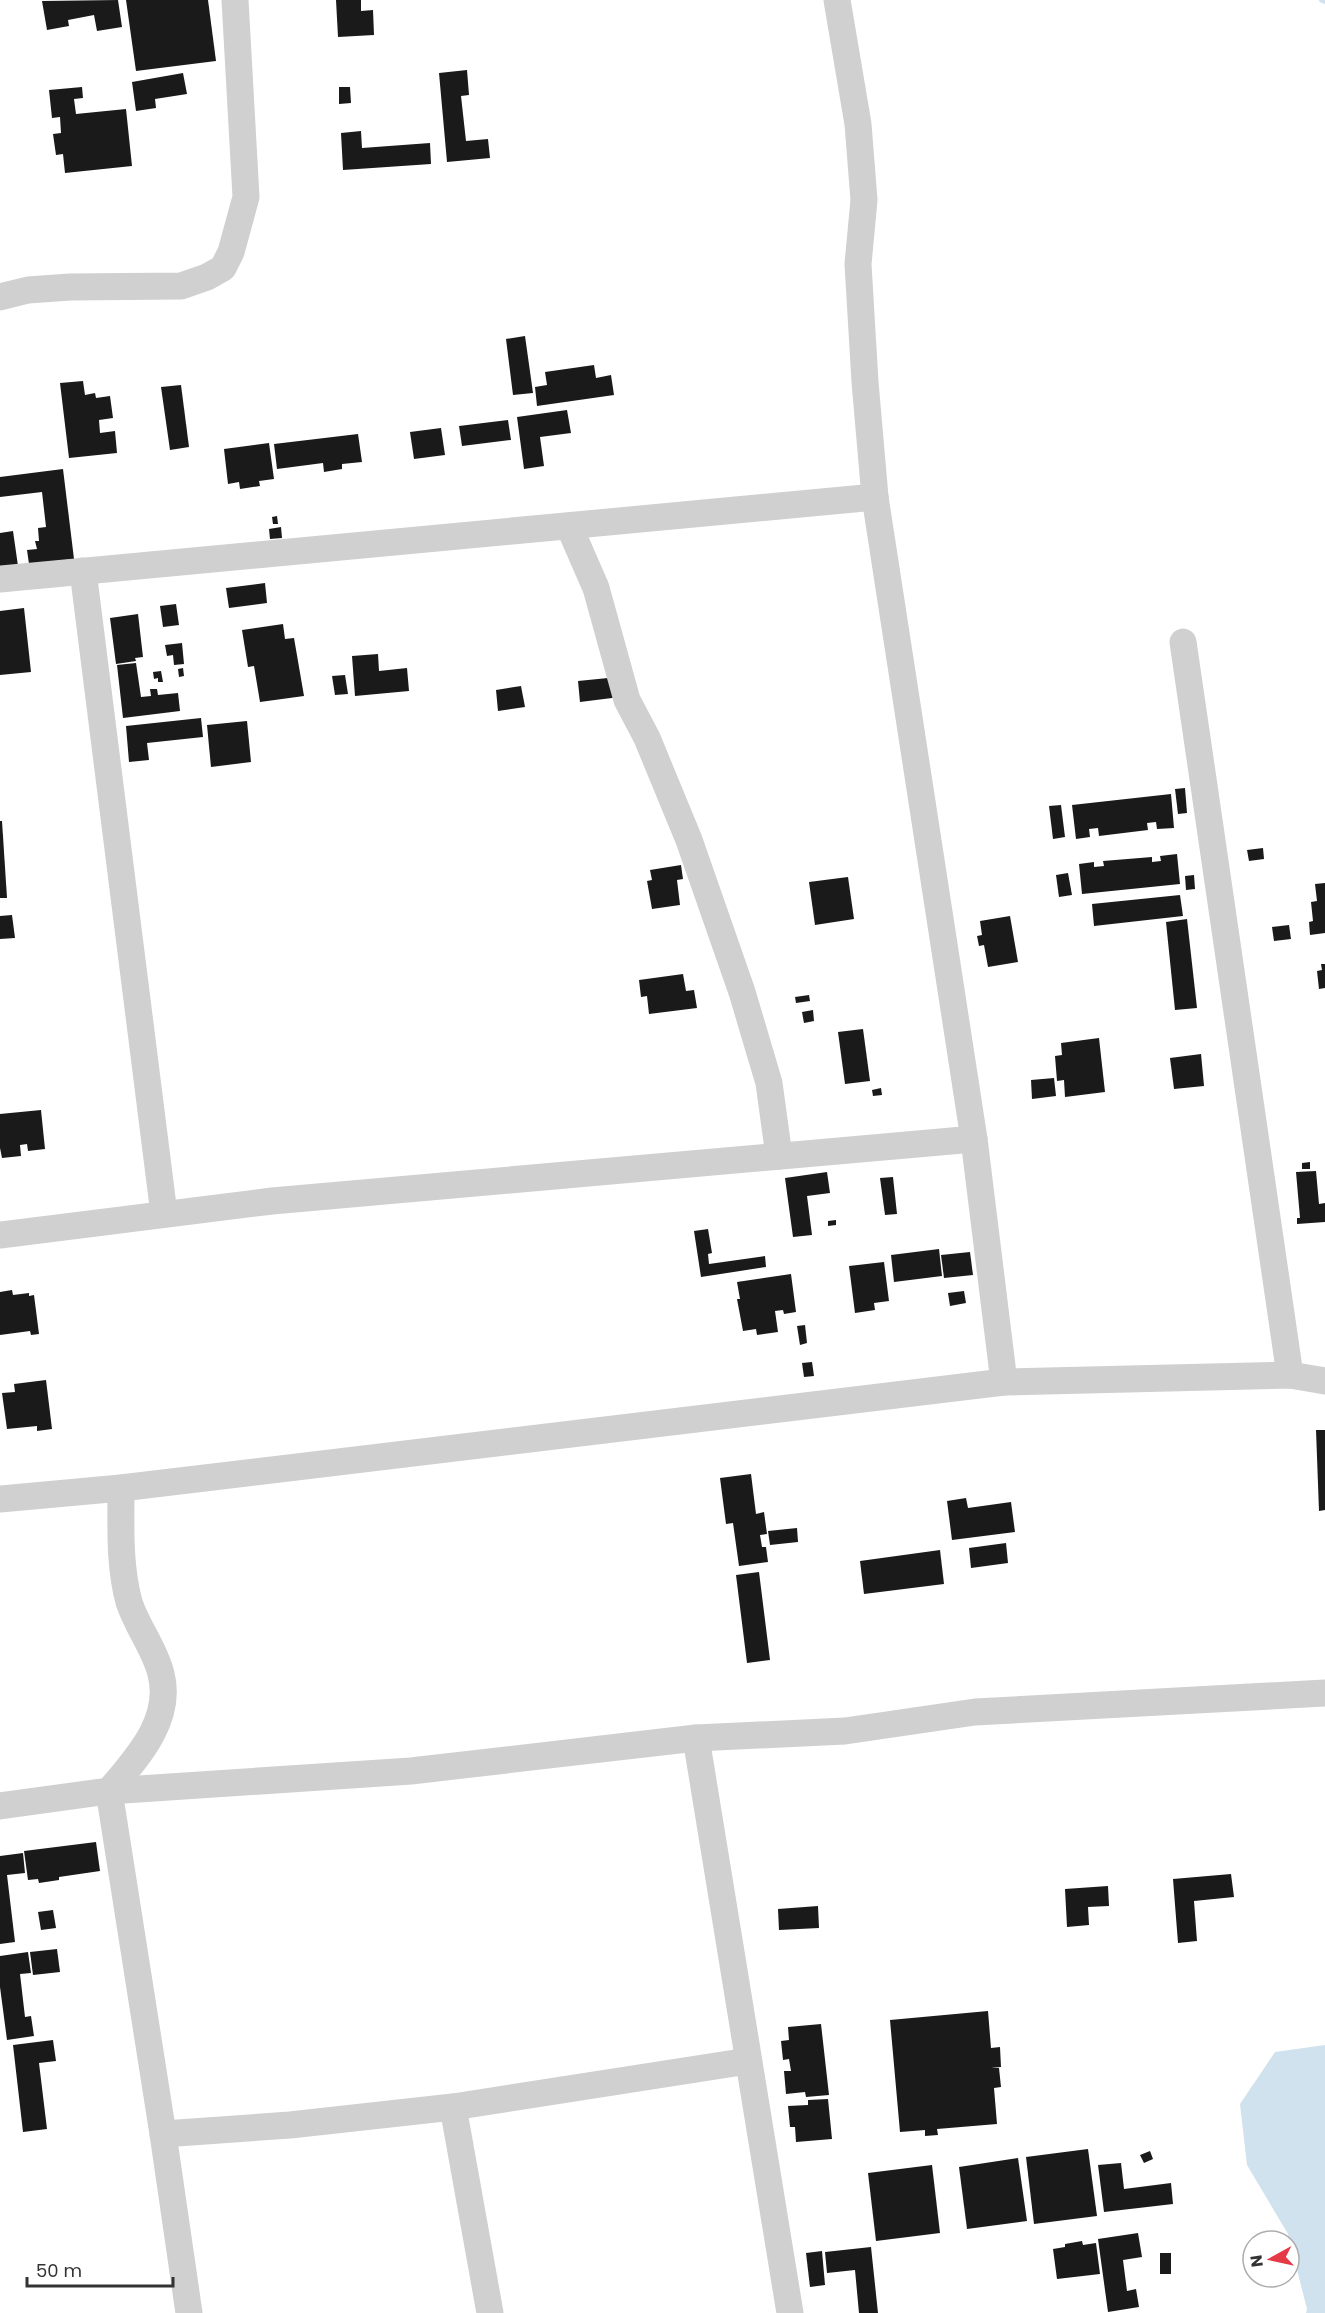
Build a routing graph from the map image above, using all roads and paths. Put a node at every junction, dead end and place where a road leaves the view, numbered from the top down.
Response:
1 (235, 0) edge
2 (837, 0) edge
3 (0, 297) edge
4 (875, 497) junction
5 (569, 526) junction
6 (83, 571) junction
7 (0, 579) edge
8 (1183, 642) dead end
9 (974, 1139) junction
10 (779, 1156) junction
11 (164, 1214) junction
12 (0, 1235) edge
13 (1290, 1375) junction
14 (1325, 1381) edge
15 (1004, 1382) junction
16 (121, 1488) junction
17 (0, 1499) edge
18 (1325, 1693) edge
19 (696, 1738) junction
20 (110, 1791) junction
21 (0, 1806) edge
22 (748, 2061) junction
23 (453, 2108) junction
24 (163, 2134) junction
25 (189, 2313) edge
26 (490, 2313) edge
27 (790, 2313) edge

1 - 3 street
2 - 4 street
4 - 5 street
4 - 9 street
5 - 6 street
5 - 10 street
6 - 7 street
6 - 11 street
8 - 13 street
9 - 10 street
9 - 15 street
10 - 11 street
11 - 12 street
13 - 14 street
13 - 15 street
15 - 16 street
16 - 17 street
16 - 20 street
18 - 19 street
19 - 20 street
19 - 22 street
20 - 21 street
20 - 24 street
22 - 23 street
22 - 27 street
23 - 24 street
23 - 26 street
24 - 25 street

